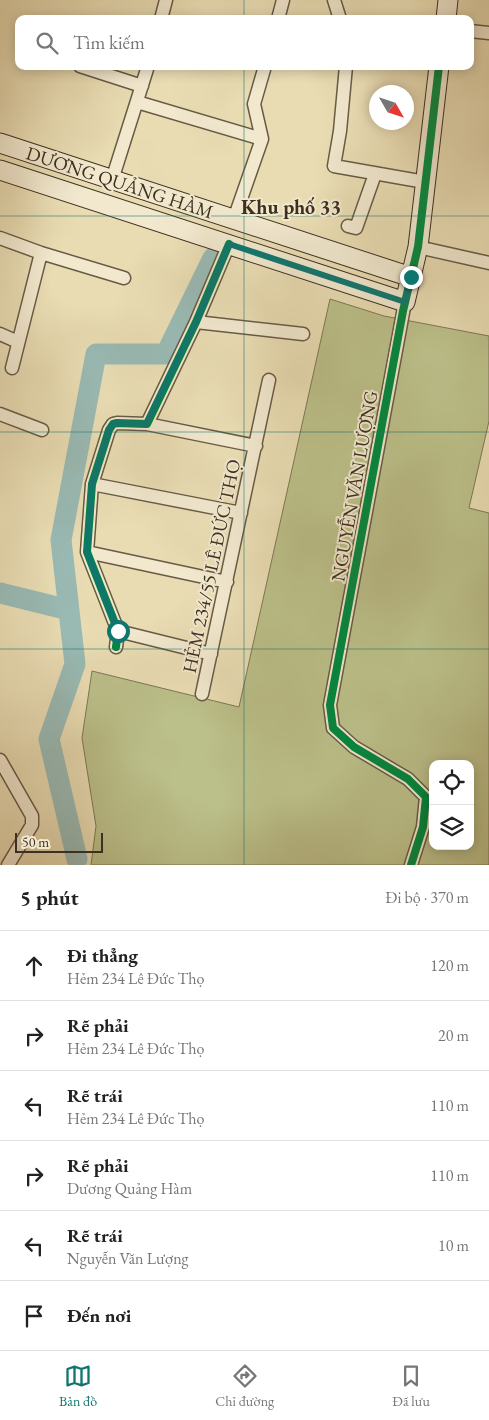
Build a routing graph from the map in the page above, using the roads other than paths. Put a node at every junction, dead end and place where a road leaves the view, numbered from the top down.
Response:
1 (166, 0) edge
2 (283, 0) edge
3 (334, 0) edge
4 (448, 0) edge
5 (162, 15) edge
6 (279, 15) edge
7 (339, 15) edge
8 (446, 15) edge
9 (474, 31) edge
10 (489, 33) edge
11 (92, 70) edge
12 (147, 70) edge
13 (264, 70) edge
14 (346, 70) edge
15 (439, 70) edge
16 (142, 86) junction
17 (137, 102) junction
18 (262, 139) junction
19 (0, 143) edge
20 (0, 170) edge
21 (375, 174) junction
22 (112, 180) junction
23 (425, 182) junction
24 (234, 219) junction
25 (348, 226) dead end
26 (0, 238) edge
27 (229, 244) junction
28 (418, 247) junction
29 (41, 253) junction
30 (489, 263) edge
31 (411, 277) junction
32 (124, 278) dead end
33 (405, 302) junction
34 (196, 322) junction
35 (0, 334) edge
36 (304, 334) dead end
37 (18, 342) junction
38 (12, 368) dead end
39 (269, 380) dead end
40 (0, 414) edge
41 (146, 424) junction
42 (42, 430) dead end
43 (256, 446) junction
44 (92, 484) junction
45 (241, 513) junction
46 (87, 552) junction
47 (227, 582) junction
48 (118, 631) junction
49 (116, 647) dead end
50 (211, 654) junction
51 (202, 694) dead end
52 (0, 760) edge
53 (8, 865) edge
54 (411, 865) edge

1 - 5 street
2 - 6 street
3 - 7 street
4 - 8 street
9 - 10 street
11 - 16 street
12 - 16 street
13 - 18 street
14 - 21 street
15 - 23 street, NGUYỄN VĂN LƯỢNG
16 - 17 street
17 - 18 street
17 - 22 street
18 - 24 street
19 - 22 street, DƯƠNG QUẢNG HÀM
20 - 27 street, DƯƠNG QUẢNG HÀM
21 - 23 street
21 - 25 street
22 - 24 street, DƯƠNG QUẢNG HÀM
23 - 28 street, NGUYỄN VĂN LƯỢNG
24 - 31 street, DƯƠNG QUẢNG HÀM
26 - 29 street
27 - 33 street, DƯƠNG QUẢNG HÀM
27 - 34 street
28 - 30 street
28 - 31 street, NGUYỄN VĂN LƯỢNG
29 - 32 street
29 - 37 street
31 - 33 street, NGUYỄN VĂN LƯỢNG
33 - 54 street, NGUYỄN VĂN LƯỢNG
34 - 36 street
34 - 41 street
35 - 37 street
37 - 38 street
39 - 43 street, HẺM 234/55 LÊ ĐỨC THỌ
40 - 42 street
41 - 43 street, HẺM 234/55 LÊ ĐỨC THỌ
41 - 44 street, HẺM 234/55 LÊ ĐỨC THỌ
43 - 45 street, HẺM 234/55 LÊ ĐỨC THỌ
44 - 45 street
44 - 46 street
45 - 47 street, HẺM 234/55 LÊ ĐỨC THỌ
46 - 47 street
46 - 48 street
47 - 50 street, HẺM 234/55 LÊ ĐỨC THỌ
48 - 49 street
48 - 50 street
50 - 51 street, HẺM 234/55 LÊ ĐỨC THỌ
52 - 53 street

